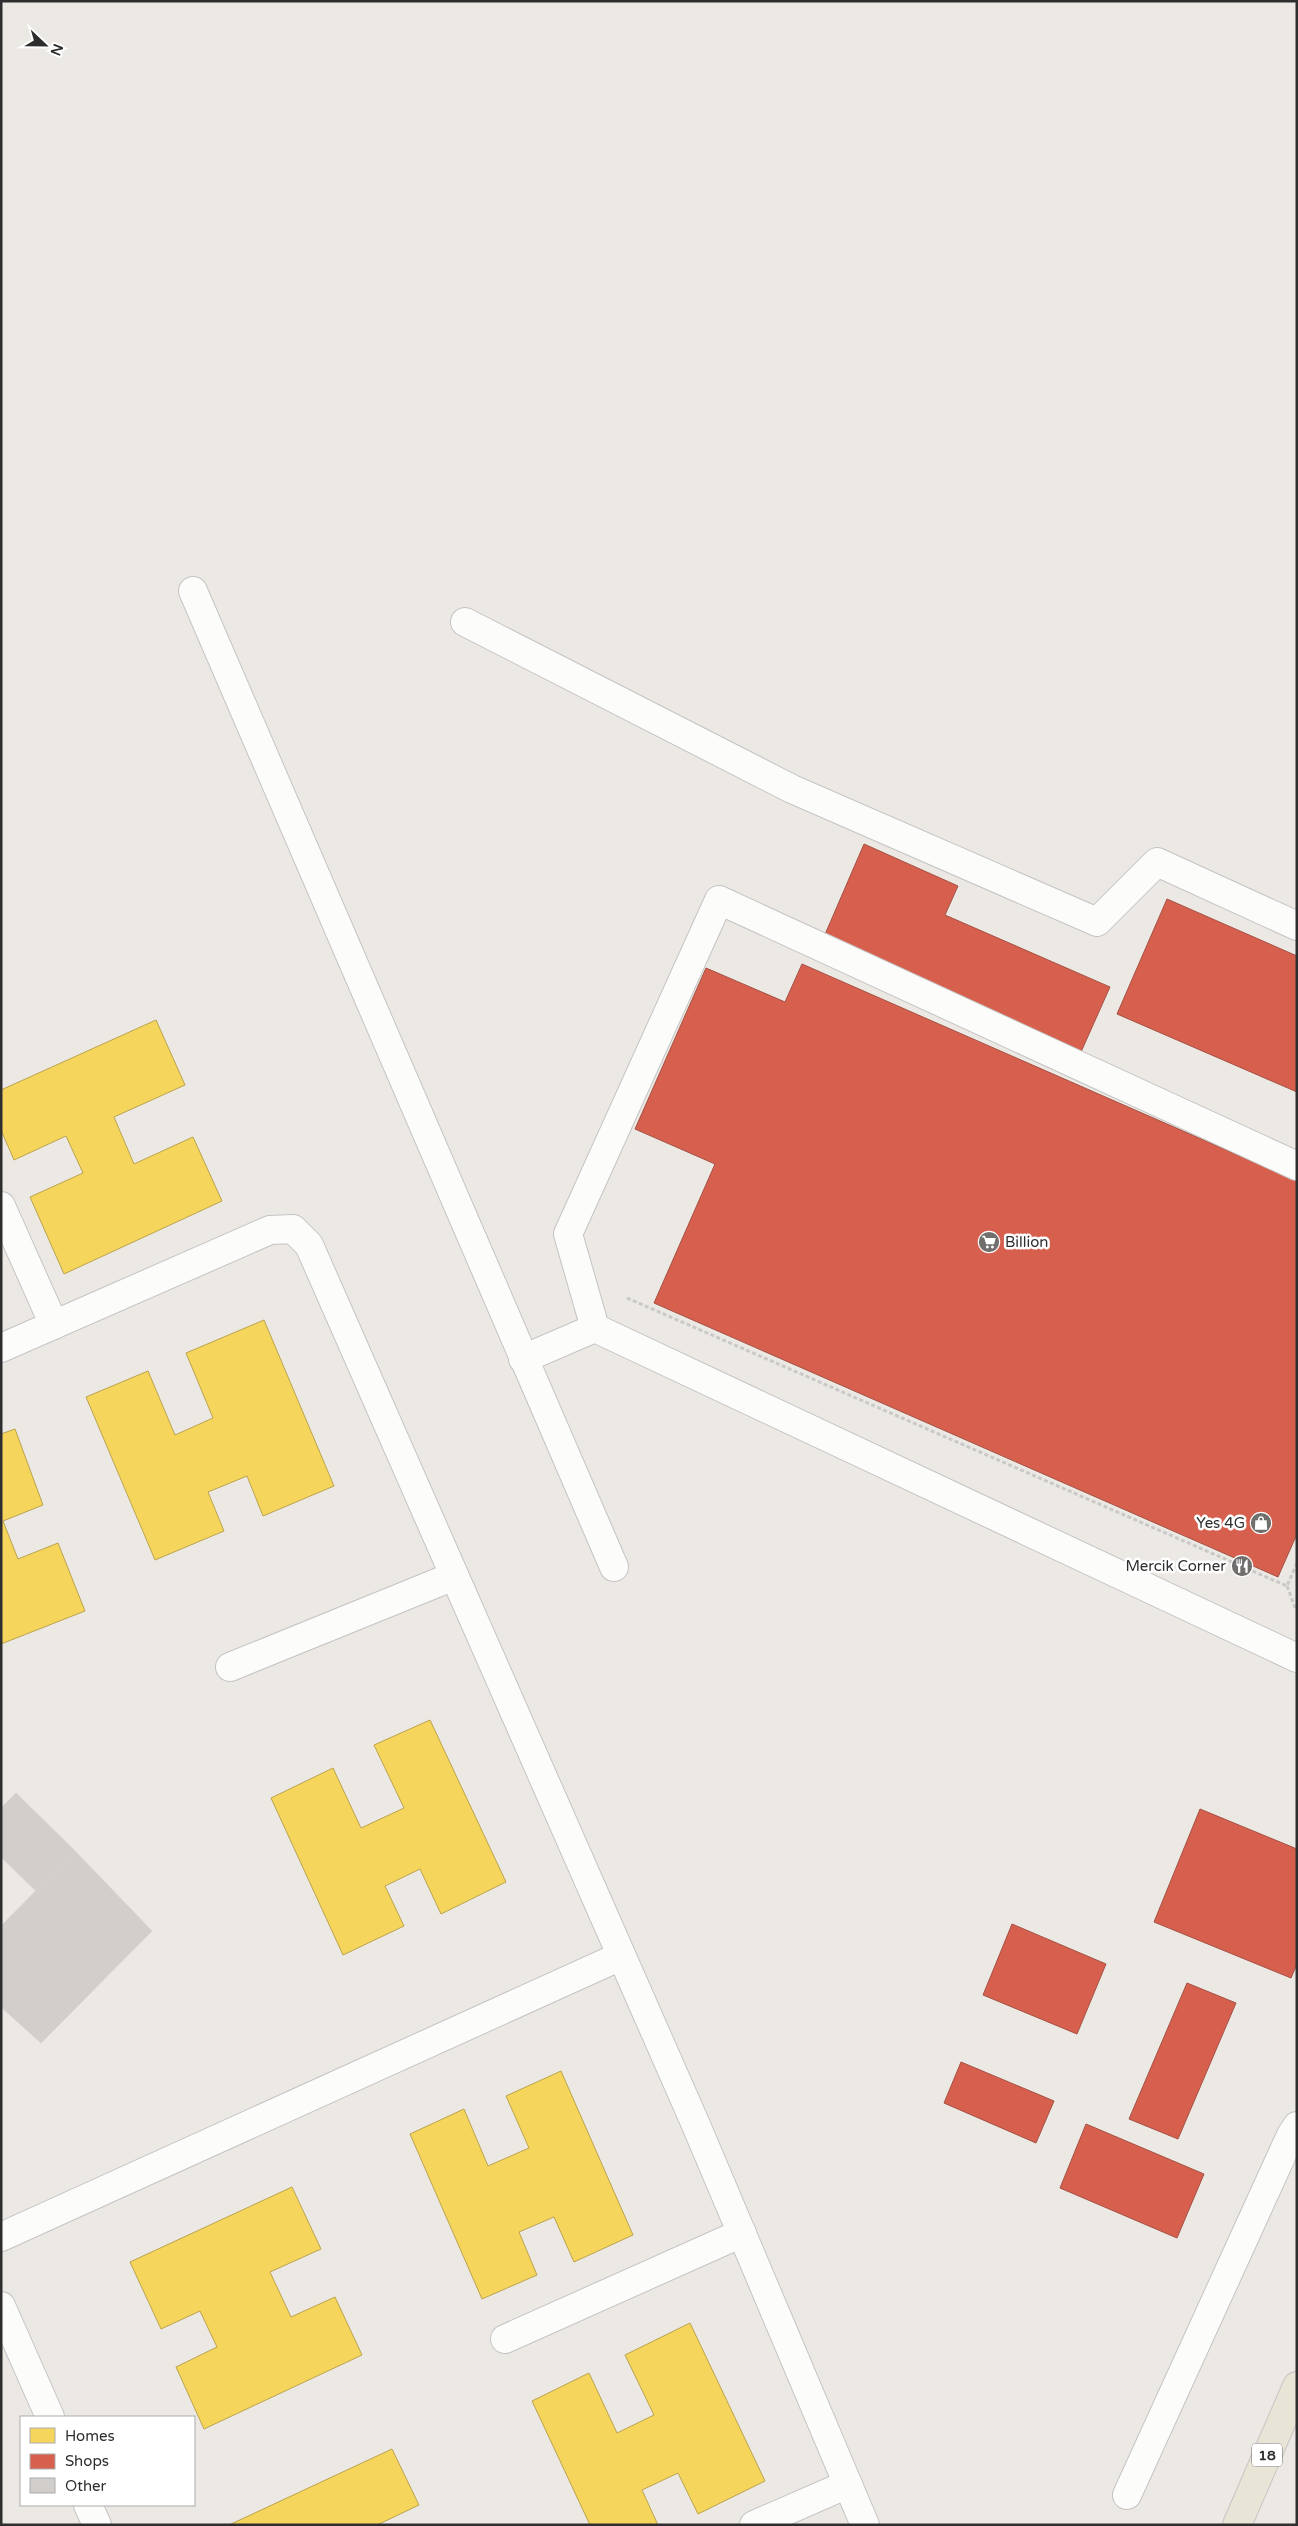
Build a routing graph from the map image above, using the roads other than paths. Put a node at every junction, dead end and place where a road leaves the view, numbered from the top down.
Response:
1 (194, 591) dead end
2 (465, 622) dead end
3 (1297, 926) edge
4 (1297, 1166) edge
5 (1, 1206) edge
6 (54, 1325) junction
7 (595, 1328) junction
8 (1, 1348) edge
9 (523, 1359) junction
10 (614, 1567) dead end
11 (454, 1576) junction
12 (1297, 1658) edge
13 (230, 1666) dead end
14 (622, 1956) junction
15 (1297, 2126) edge
16 (742, 2233) junction
17 (1, 2237) edge
18 (1, 2306) edge
19 (505, 2339) dead end
20 (1297, 2386) edge
21 (50, 2416) edge
22 (848, 2484) junction
23 (1127, 2495) dead end
24 (88, 2506) edge
25 (97, 2525) edge
26 (754, 2525) edge
27 (865, 2525) edge
28 (1237, 2525) edge

1 - 9 lane
2 - 3 lane
4 - 7 lane
5 - 6 lane
6 - 8 lane
6 - 11 lane
7 - 9 lane
7 - 12 lane
9 - 10 lane
11 - 13 lane
11 - 14 lane
14 - 16 lane
14 - 17 lane
15 - 23 lane
16 - 19 lane
16 - 22 lane
18 - 21 lane
20 - 28 main road, 18
22 - 26 lane
22 - 27 lane
24 - 25 lane

